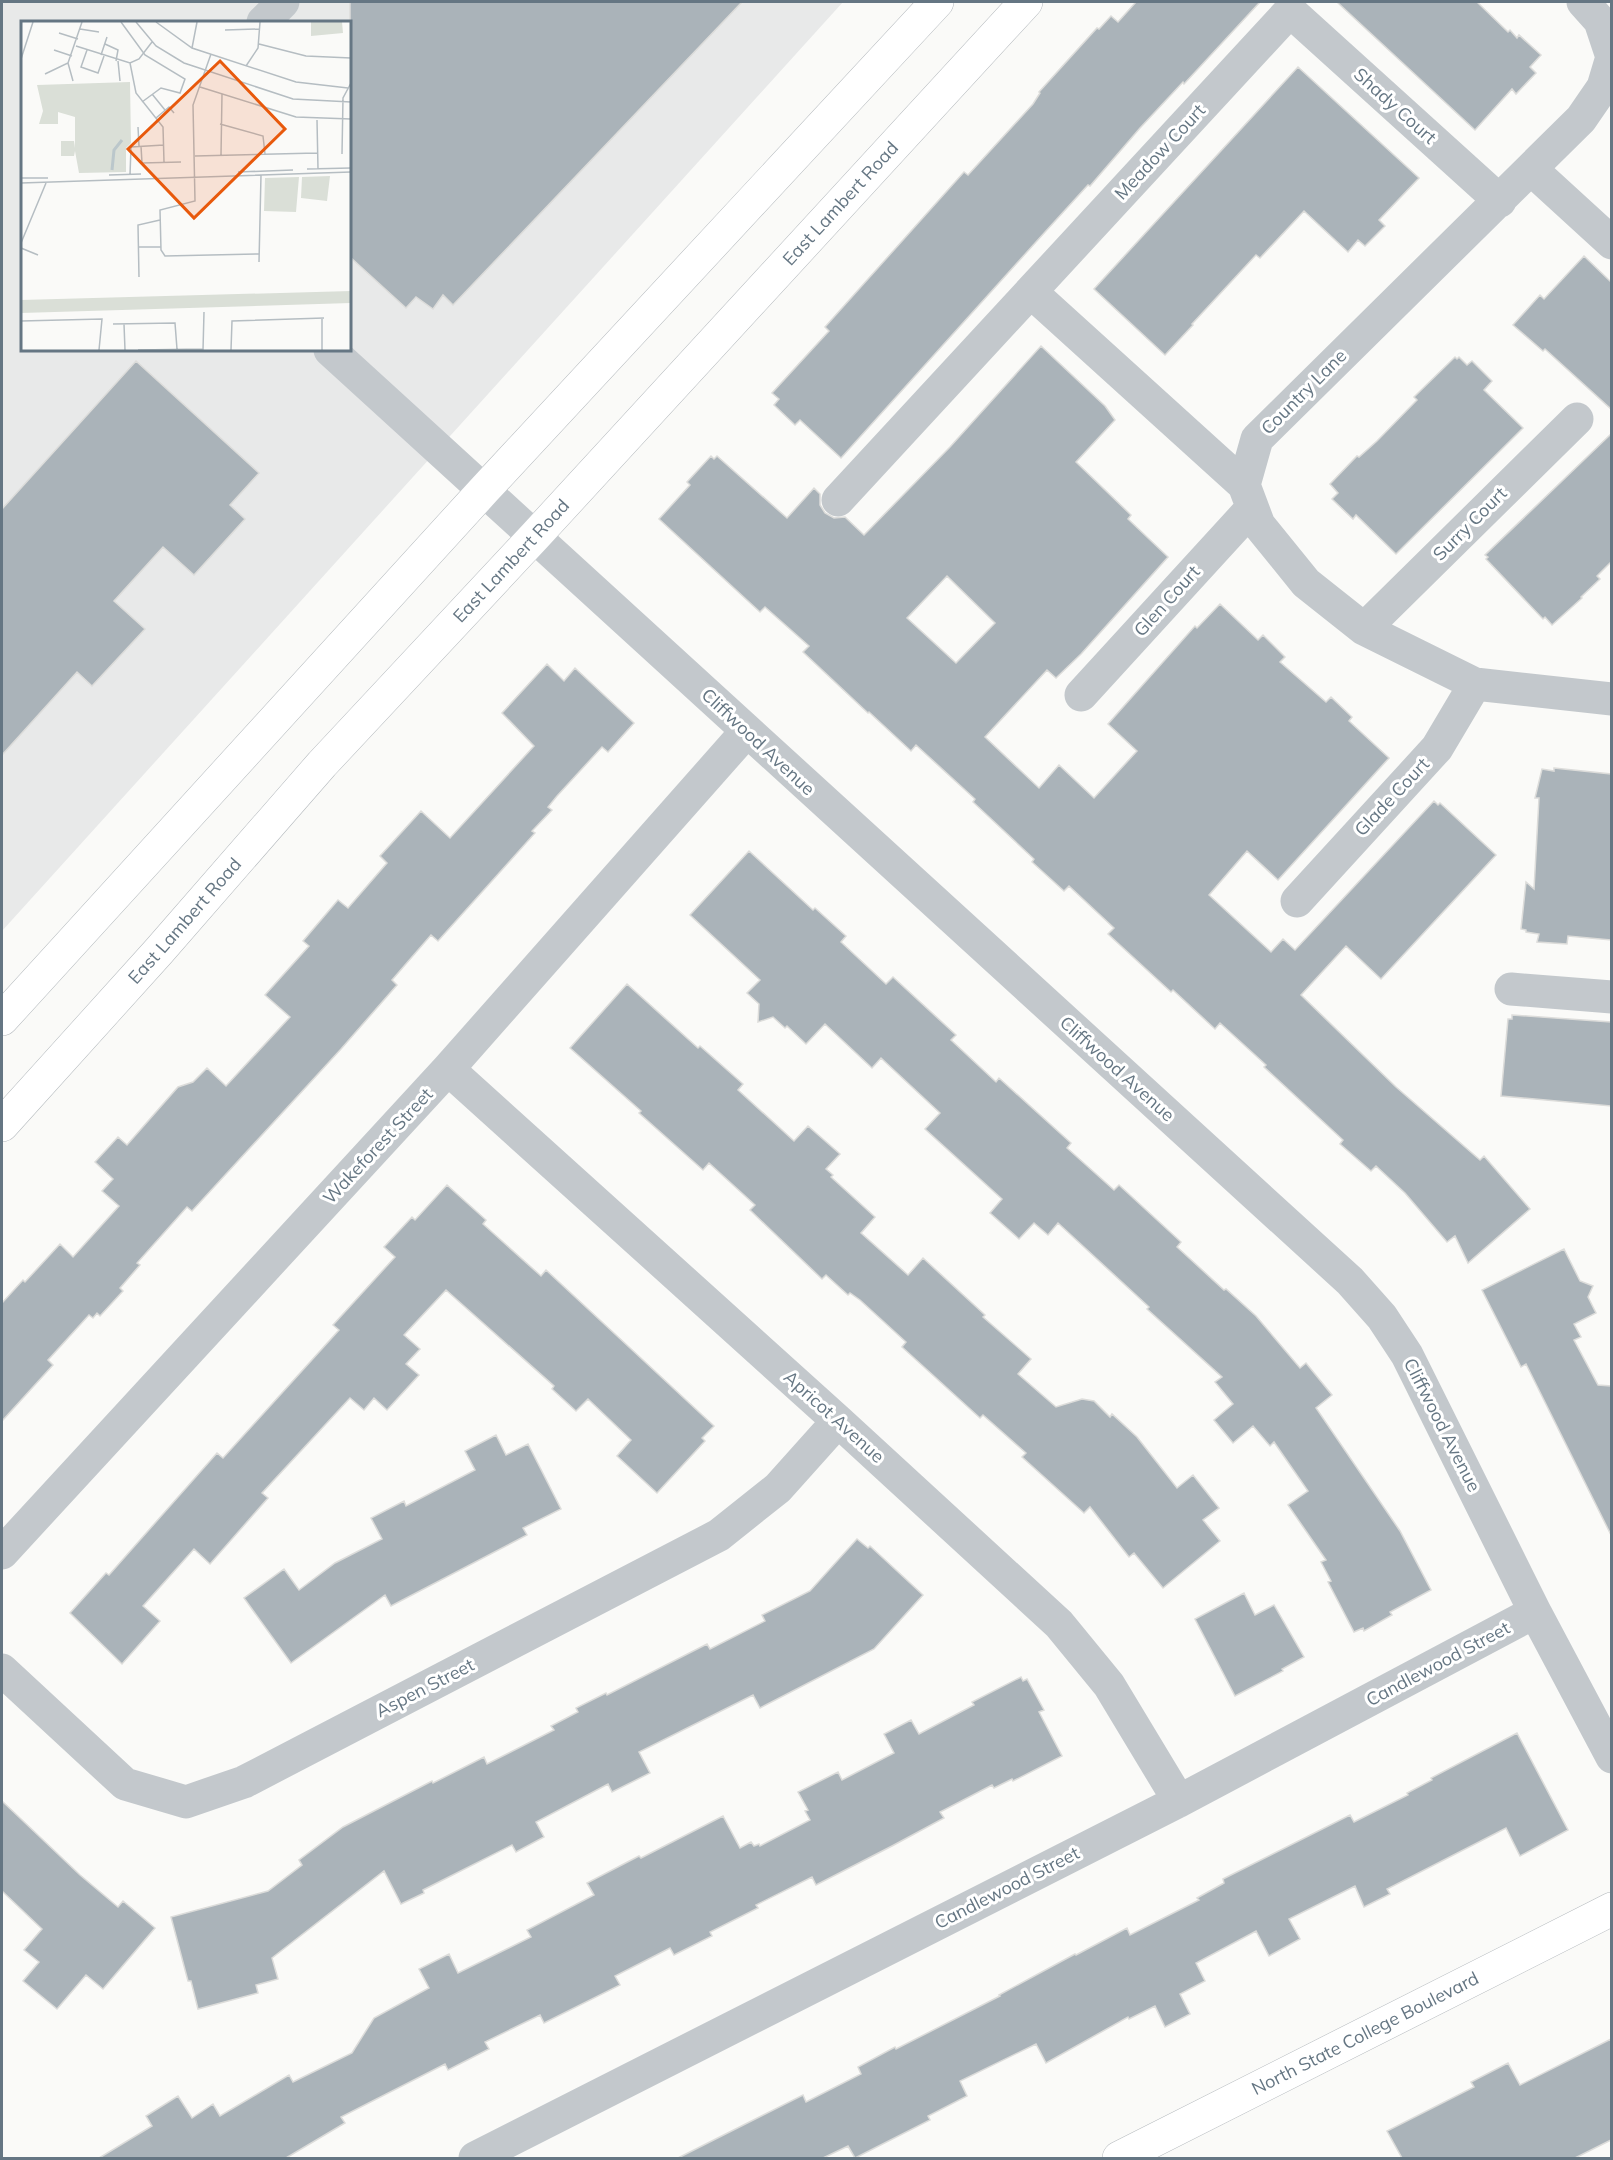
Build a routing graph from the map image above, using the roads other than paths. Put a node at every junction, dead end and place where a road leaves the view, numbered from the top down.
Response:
1 (282, 2) edge
2 (937, 2) edge
3 (1026, 2) edge
4 (1583, 2) edge
5 (1290, 11) joint
6 (264, 21) edge
7 (1531, 169) junction
8 (1500, 201) junction
9 (1611, 243) edge
10 (1031, 292) junction
11 (331, 351) edge
12 (1577, 419) dead end
13 (483, 490) junction
14 (1248, 496) junction
15 (838, 500) dead end
16 (535, 536) junction
17 (1364, 629) junction
18 (1475, 684) junction
19 (1081, 695) dead end
20 (1611, 699) edge
21 (746, 732) junction
22 (1297, 901) dead end
23 (1511, 989) dead end
24 (1611, 997) edge
25 (2, 1019) edge
26 (448, 1070) junction
27 (2, 1125) edge
28 (838, 1421) junction
29 (2, 1552) edge
30 (1535, 1612) junction
31 (2, 1670) edge
32 (1611, 1757) edge
33 (1179, 1801) junction
34 (1611, 1909) edge
35 (476, 2158) edge
36 (1119, 2158) edge

1 - 6 street
2 - 13 main road
3 - 16 main road, East Lambert Road
4 - 7 street, Country Lane
5 - 8 street, Shady Court
5 - 10 street, Meadow Court
7 - 8 street, Country Lane
7 - 9 street
8 - 14 street, Country Lane
10 - 14 street
10 - 15 street, Meadow Court
11 - 13 street, Cliffwood Avenue
12 - 17 street, Surry Court
13 - 16 street, Cliffwood Avenue
13 - 25 main road
14 - 17 street
14 - 19 street, Glen Court
16 - 21 street, Cliffwood Avenue
16 - 27 main road, East Lambert Road
17 - 18 street
18 - 20 street
18 - 22 street, Glade Court
21 - 26 street, Wakeforest Street
21 - 30 street, Cliffwood Avenue
23 - 24 street
26 - 28 street, Apricot Avenue
26 - 29 street, Wakeforest Street
28 - 31 street, Aspen Street
28 - 33 street, Apricot Avenue
30 - 32 street, Cliffwood Avenue
30 - 33 street, Candlewood Street
33 - 35 street, Candlewood Street
34 - 36 main road, North State College Boulevard

